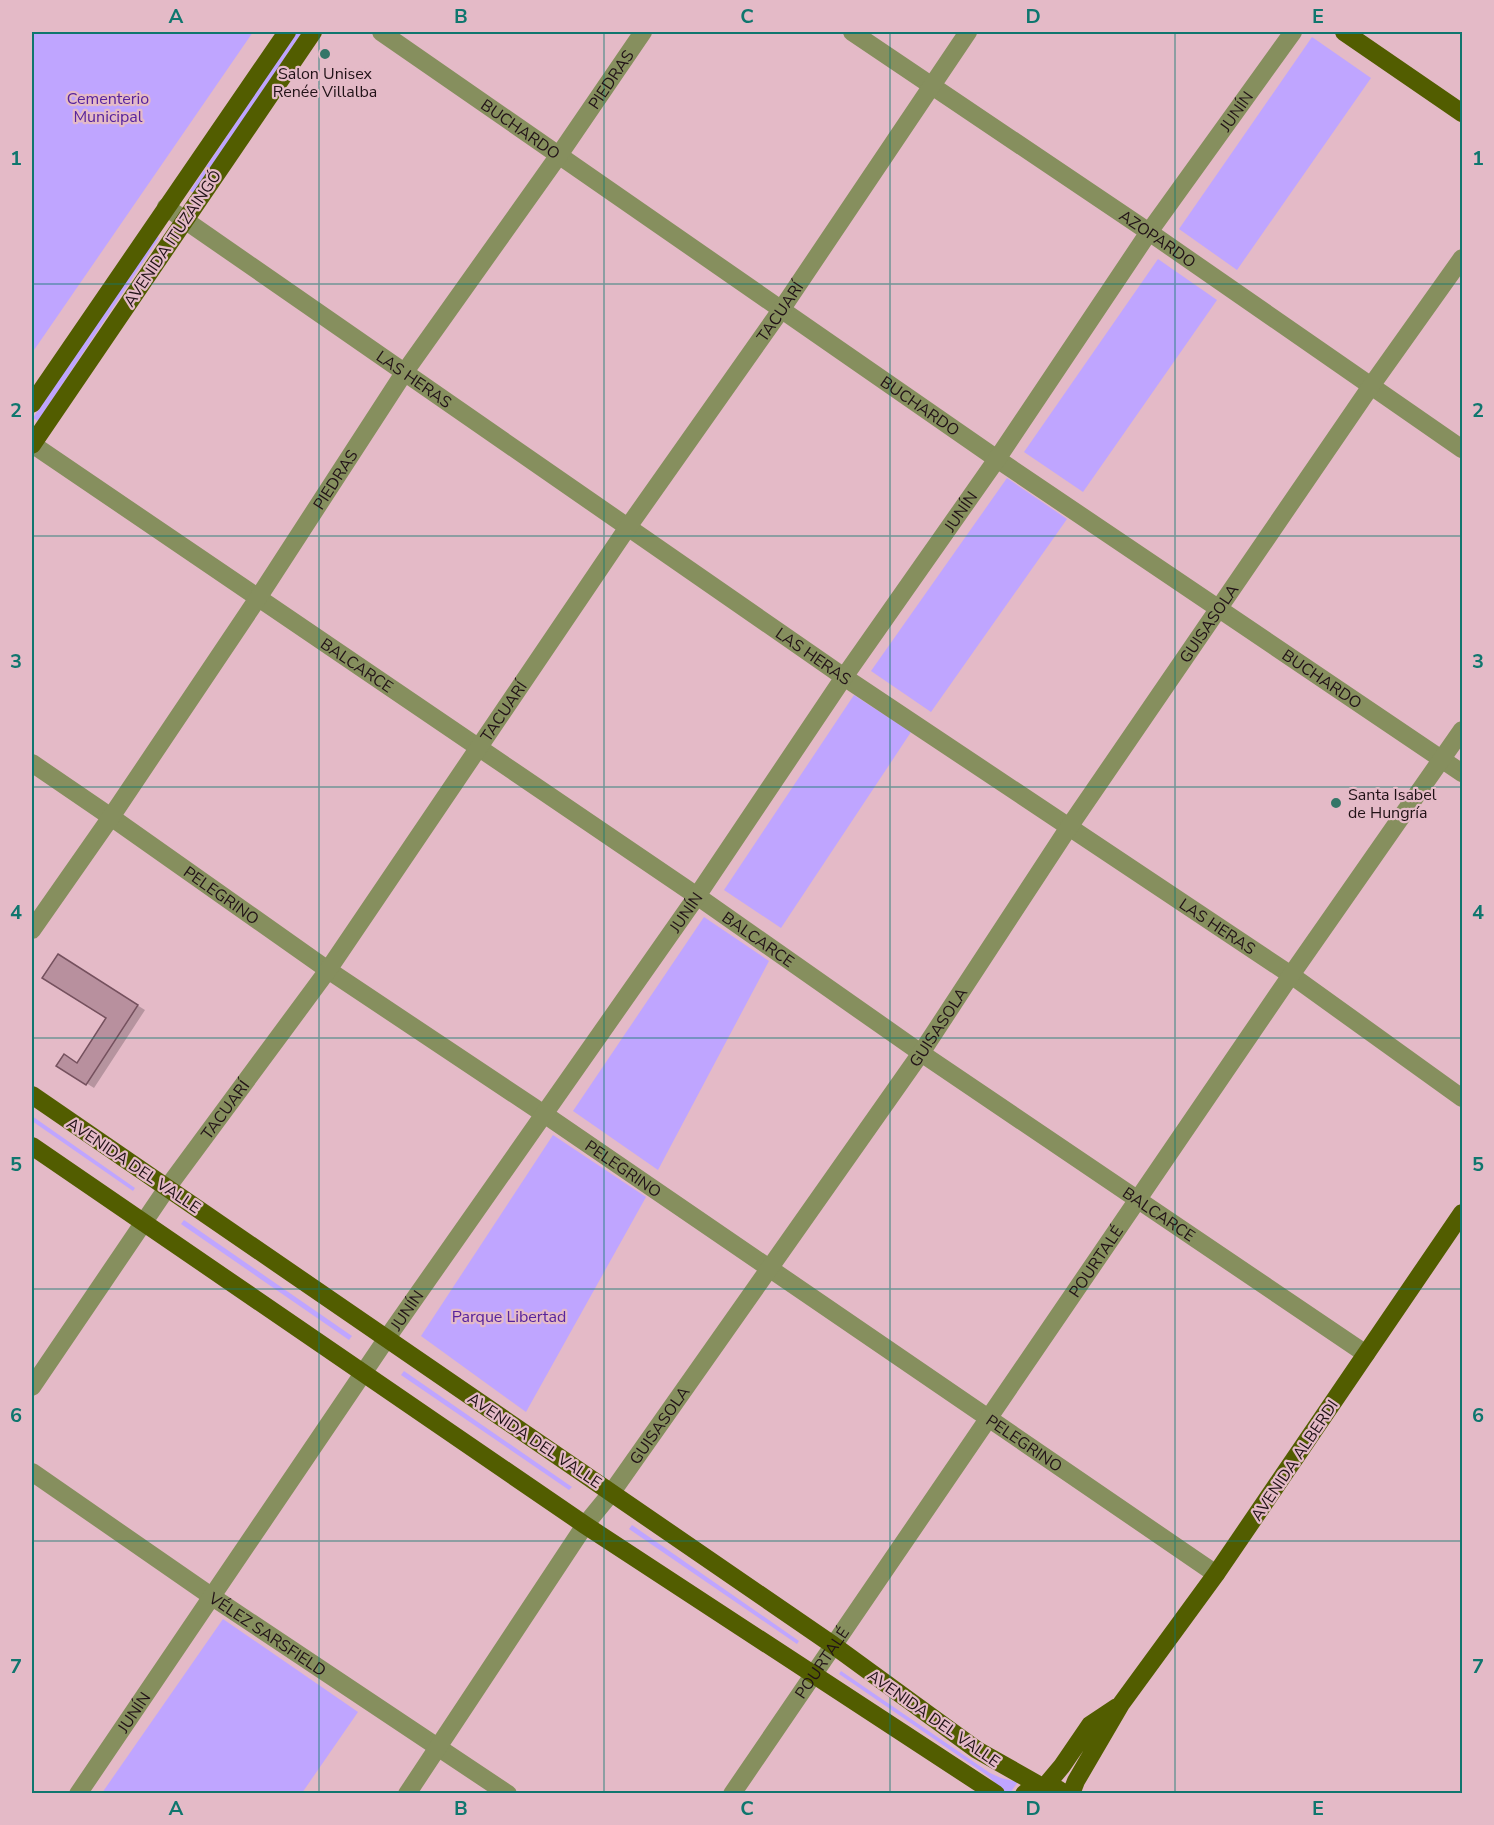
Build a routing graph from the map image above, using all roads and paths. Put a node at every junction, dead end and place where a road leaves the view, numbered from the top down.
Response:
1 (287, 32) edge
2 (313, 32) edge
3 (381, 32) edge
4 (643, 32) edge
5 (852, 32) edge
6 (968, 32) edge
7 (1293, 32) edge
8 (1344, 32) edge
9 (932, 86) junction
10 (1462, 114) edge
11 (559, 155) junction
12 (166, 207) junction
13 (184, 220) junction
14 (1149, 232) junction
15 (1462, 258) edge
16 (781, 310) junction
17 (404, 373) junction
18 (1371, 386) junction
19 (32, 404) edge
20 (32, 444) edge
21 (1462, 449) edge
22 (997, 459) junction
23 (628, 527) junction
24 (258, 598) junction
25 (1219, 611) junction
26 (844, 677) junction
27 (1462, 730) edge
28 (478, 748) junction
29 (1443, 760) junction
30 (32, 764) edge
31 (1462, 773) edge
32 (111, 817) junction
33 (1069, 827) junction
34 (697, 896) junction
35 (32, 930) edge
36 (328, 970) junction
37 (1291, 975) junction
38 (921, 1053) junction
39 (32, 1095) edge
40 (1462, 1098) edge
41 (544, 1114) junction
42 (32, 1146) edge
43 (167, 1188) junction
44 (1137, 1198) junction
45 (1462, 1213) edge
46 (144, 1223) junction
47 (770, 1270) junction
48 (387, 1338) junction
49 (1366, 1354) junction
50 (364, 1373) junction
51 (32, 1387) edge
52 (989, 1417) junction
53 (32, 1472) edge
54 (612, 1492) junction
55 (585, 1525) junction
56 (1216, 1574) junction
57 (211, 1596) junction
58 (833, 1645) junction
59 (813, 1674) junction
60 (1121, 1704) junction
61 (439, 1748) junction
62 (1036, 1788) edge
63 (78, 1794) edge
64 (407, 1794) edge
65 (508, 1794) edge
66 (732, 1794) edge
67 (996, 1794) edge
68 (1064, 1794) edge
69 (1071, 1794) edge

1 - 12 main road, AVENIDA ITUZAINGÓ
2 - 13 main road, AVENIDA ITUZAINGÓ
3 - 11 street, BUCHARDO
4 - 11 street, PIEDRAS
5 - 9 street, AZOPARDO
6 - 9 street, TACUARÍ
7 - 14 street, JUNÍN
8 - 10 main road
9 - 14 street, AZOPARDO
9 - 16 street, TACUARÍ
11 - 16 street, BUCHARDO
11 - 17 street, PIEDRAS
12 - 13 street, LAS HERAS
12 - 19 main road, AVENIDA ITUZAINGÓ
13 - 17 street, LAS HERAS
13 - 20 main road, AVENIDA ITUZAINGÓ
14 - 18 street, AZOPARDO
14 - 22 street, JUNÍN
15 - 18 street, GUISASOLA
16 - 22 street, BUCHARDO
16 - 23 street, TACUARÍ
17 - 23 street, LAS HERAS
17 - 24 street, PIEDRAS
18 - 21 street, AZOPARDO
18 - 25 street, GUISASOLA
20 - 24 street, BALCARCE
22 - 25 street, BUCHARDO
22 - 26 street, JUNÍN
23 - 26 street, LAS HERAS
23 - 28 street, TACUARÍ
24 - 28 street, BALCARCE
24 - 32 street, PIEDRAS
25 - 29 street, BUCHARDO
25 - 33 street, GUISASOLA
26 - 33 street, LAS HERAS
26 - 34 street, JUNÍN
27 - 29 street, POURTALÉ
28 - 34 street, BALCARCE
28 - 36 street, TACUARÍ
29 - 31 street, BUCHARDO
29 - 37 street, POURTALÉ
30 - 32 street, PELEGRINO
32 - 35 street, PIEDRAS
32 - 36 street, PELEGRINO
33 - 37 street, LAS HERAS
33 - 38 street, GUISASOLA
34 - 38 street, BALCARCE
34 - 41 street, JUNÍN
36 - 41 street, PELEGRINO
36 - 43 street, TACUARÍ
37 - 40 street, LAS HERAS
37 - 44 street, POURTALÉ
38 - 44 street, BALCARCE
38 - 47 street, GUISASOLA
39 - 43 main road, AVENIDA DEL VALLE
41 - 47 street, PELEGRINO
41 - 48 street, JUNÍN
42 - 46 main road, AVENIDA DEL VALLE
43 - 46 street, TACUARÍ
43 - 48 main road, AVENIDA DEL VALLE
44 - 49 street, BALCARCE
44 - 52 street, POURTALÉ
45 - 49 main road, AVENIDA ALBERDI
46 - 50 main road, AVENIDA DEL VALLE
46 - 51 street, TACUARÍ
47 - 52 street, PELEGRINO
47 - 54 street, GUISASOLA
48 - 50 street, JUNÍN
48 - 54 main road, AVENIDA DEL VALLE
49 - 56 main road, AVENIDA ALBERDI
50 - 55 main road, AVENIDA DEL VALLE
50 - 57 street, JUNÍN
52 - 56 street, PELEGRINO
52 - 58 street, POURTALÉ
53 - 57 street, VÉLEZ SARSFIELD
54 - 55 street, GUISASOLA
54 - 58 main road, AVENIDA DEL VALLE
55 - 59 main road, AVENIDA DEL VALLE
55 - 61 street, GUISASOLA
56 - 60 main road, AVENIDA ALBERDI
57 - 61 street, VÉLEZ SARSFIELD
57 - 63 street, JUNÍN
58 - 59 street, POURTALÉ
58 - 62 main road, AVENIDA DEL VALLE
59 - 66 street, POURTALÉ
59 - 67 main road, AVENIDA DEL VALLE
60 - 62 main road, AVENIDA ALBERDI
60 - 69 main road, AVENIDA ALBERDI
61 - 64 street, GUISASOLA
61 - 65 street, VÉLEZ SARSFIELD
62 - 68 main road, AVENIDA DEL VALLE

